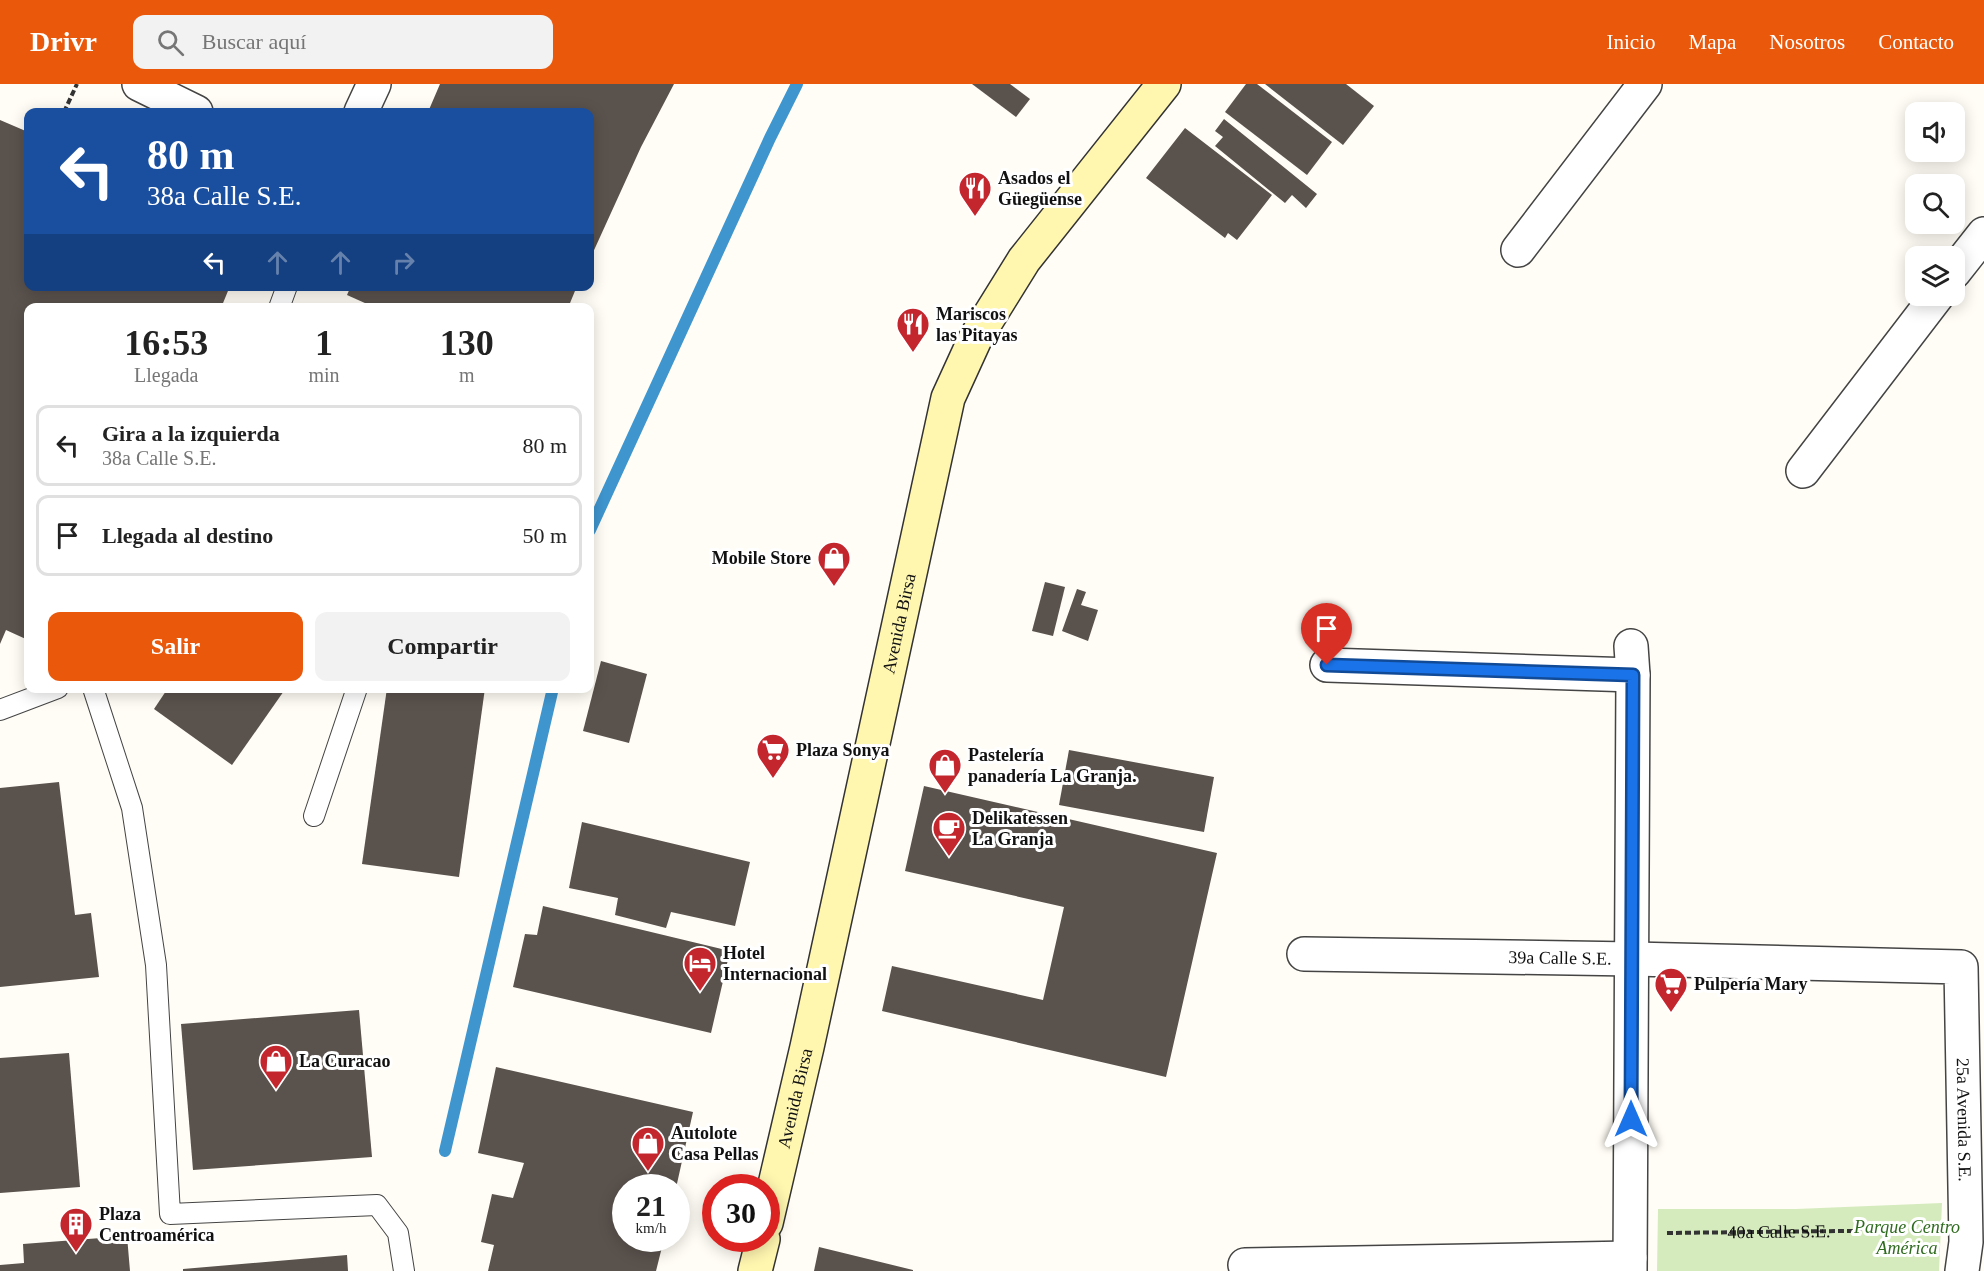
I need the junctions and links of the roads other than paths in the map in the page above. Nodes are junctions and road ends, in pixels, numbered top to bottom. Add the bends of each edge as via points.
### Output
1 (139, 84) edge
2 (374, 84) edge
3 (1164, 84) edge
4 (1645, 84) edge
5 (188, 108) edge
6 (363, 108) edge
7 (1984, 234) edge
8 (1518, 250) dead end
9 (1965, 258) edge
10 (1929, 306) edge
11 (1803, 471) dead end
12 (1327, 665) dead end
13 (45, 693) edge
14 (95, 693) edge
15 (355, 693) edge
16 (0, 710) edge
17 (314, 816) dead end
18 (1304, 954) dead end
19 (1633, 959) junction
20 (1961, 967) joint
21 (777, 1174) edge
22 (1970, 1246) edge
23 (760, 1252) edge
24 (1630, 1254) edge
25 (1245, 1265) dead end
26 (404, 1271) edge
27 (756, 1271) edge

1 - 5 street
2 - 6 street
3 - 21 street, Avenida Birsa via 1024,260 975,339 948,398
4 - 8 street
7 - 9 street
10 - 11 street
12 - 19 street via 1632,660
13 - 16 lane
14 - 26 lane via 132,808 156,965 170,1214 377,1205 398,1233
15 - 17 lane
18 - 19 street, 39a Calle S.E.
19 - 20 street, 39a Calle S.E.
19 - 24 street
20 - 22 street, 25a Avenida S.E.
23 - 27 street
24 - 25 street

